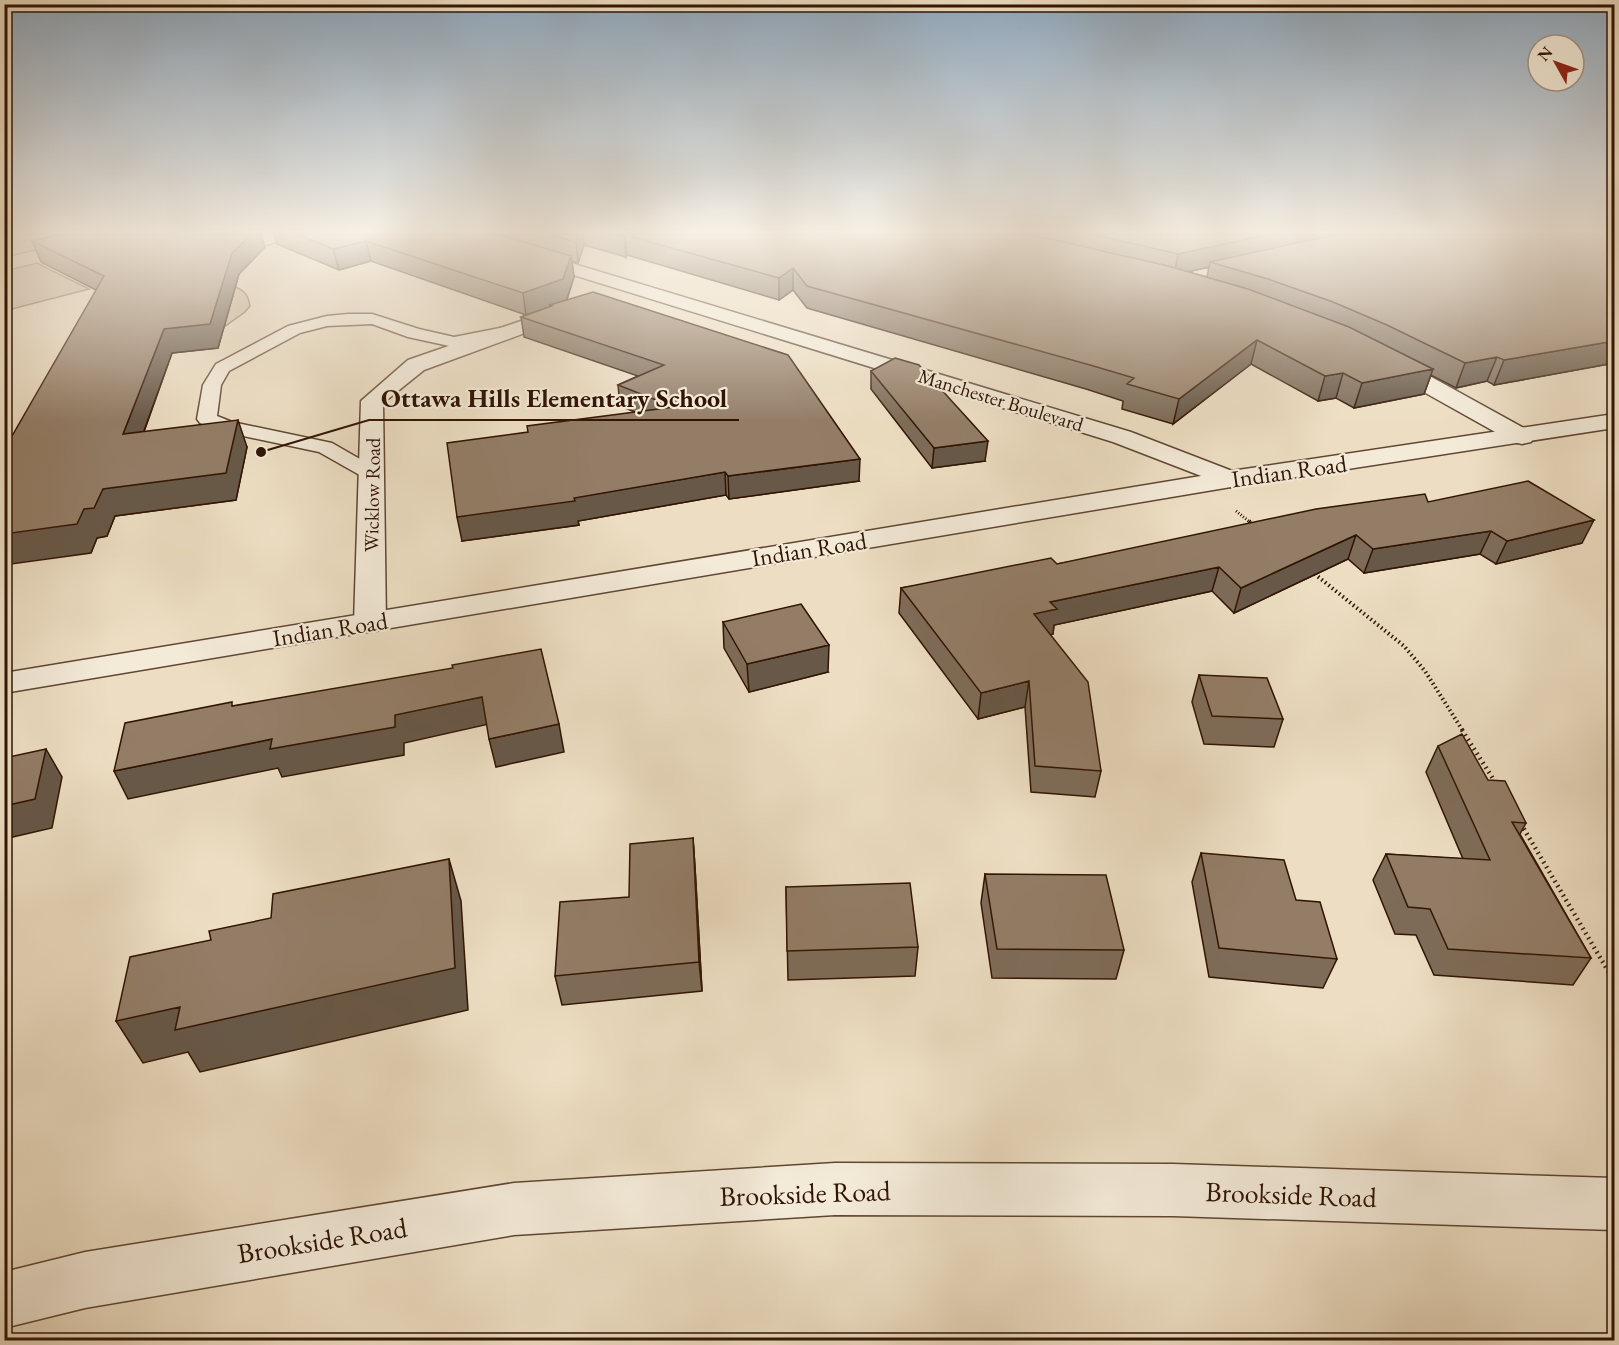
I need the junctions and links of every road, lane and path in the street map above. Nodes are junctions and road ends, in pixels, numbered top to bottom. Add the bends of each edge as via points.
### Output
1 (605, 297) edge
2 (663, 297) edge
3 (510, 331) junction
4 (1374, 355) edge
5 (1614, 422) edge
6 (1522, 437) junction
7 (372, 474) junction
8 (1231, 479) junction
9 (1235, 510) dead end
10 (1262, 531) edge
11 (1306, 567) edge
12 (369, 623) junction
13 (4, 683) edge
14 (1498, 787) edge
15 (1517, 817) edge
16 (1614, 981) edge
17 (1614, 1204) edge
18 (4, 1300) edge

1 - 3 street, Wicklow Road
2 - 8 street, Manchester Boulevard via 1122,436
3 - 7 street, Wicklow Road via 416,365 372,401
3 - 7 lane via 454,342 372,319 327,321 294,329 222,368 212,385 207,419 227,427 325,447
4 - 6 street
5 - 6 street, Indian Road
6 - 8 street, Indian Road
7 - 12 street, Wicklow Road
8 - 12 street, Indian Road
9 - 10 path
11 - 14 path via 1404,646
12 - 13 street, Indian Road
15 - 16 path
17 - 18 street, Brookside Road via 1173,1190 800,1191 514,1209 86,1280

